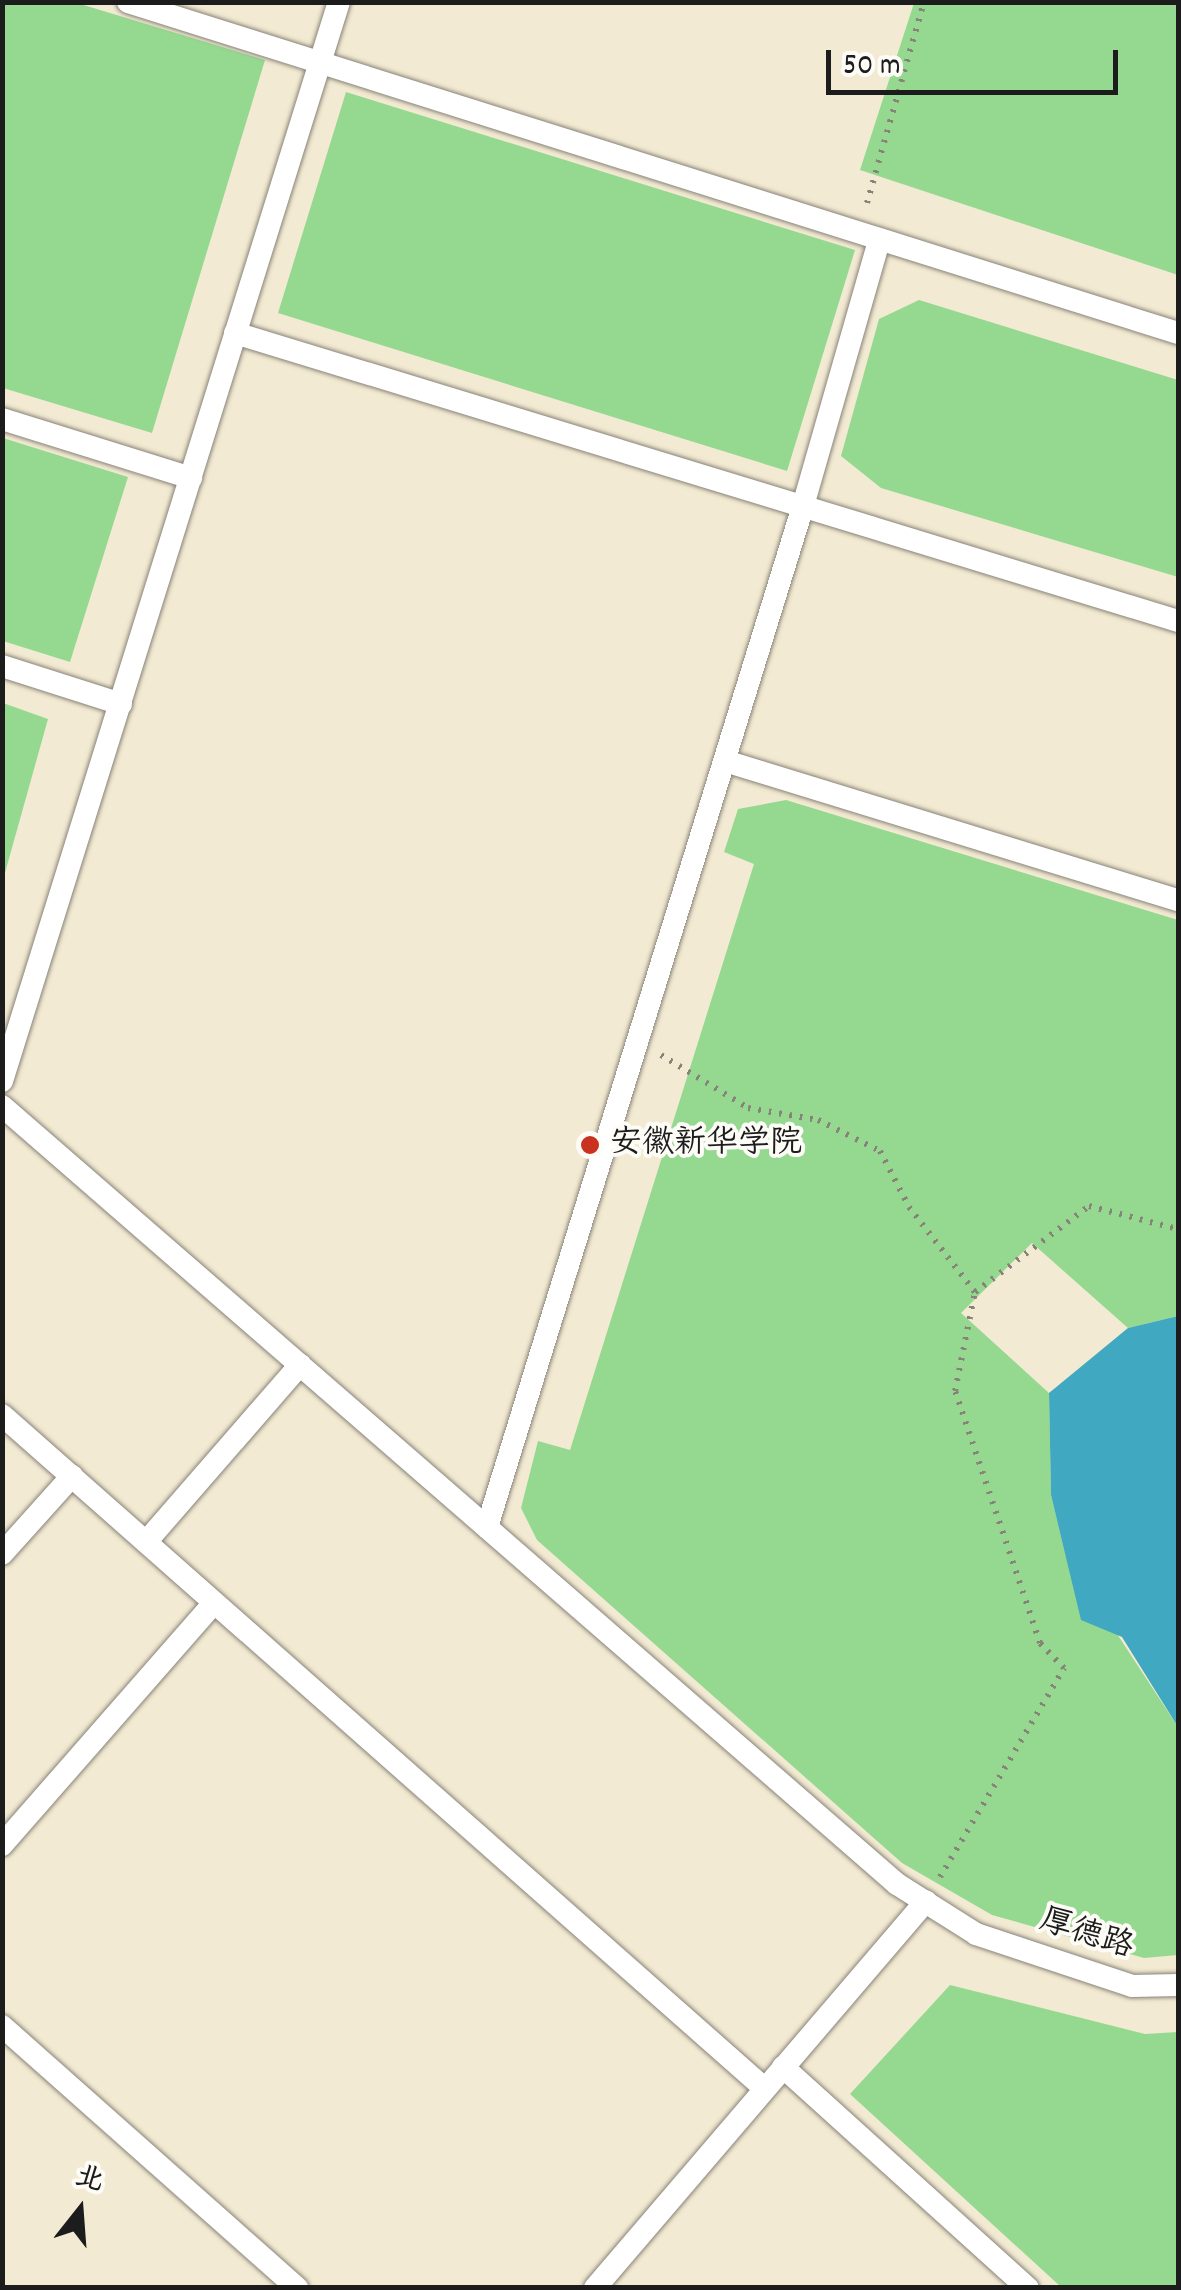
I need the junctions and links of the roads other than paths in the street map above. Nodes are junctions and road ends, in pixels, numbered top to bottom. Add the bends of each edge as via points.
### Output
1 (128, 2) edge
2 (339, 2) edge
3 (320, 62) junction
4 (869, 238) junction
5 (235, 332) junction
6 (1178, 332) edge
7 (2, 419) edge
8 (191, 478) junction
9 (803, 506) junction
10 (1178, 622) edge
11 (2, 666) edge
12 (121, 704) junction
13 (724, 762) junction
14 (1178, 900) edge
15 (2, 1081) edge
16 (2, 1106) edge
17 (300, 1365) junction
18 (2, 1415) edge
19 (72, 1476) junction
20 (487, 1527) junction
21 (146, 1542) junction
22 (2, 1554) edge
23 (214, 1602) junction
24 (2, 1845) edge
25 (926, 1902) junction
26 (1178, 1985) edge
27 (2, 2026) edge
28 (783, 2066) junction
29 (764, 2088) junction
30 (297, 2288) edge
31 (595, 2288) edge
32 (1028, 2288) edge

1 - 3 lane
2 - 3 lane
3 - 4 lane
3 - 5 lane
4 - 6 lane
4 - 9 lane
5 - 8 lane
5 - 9 lane
7 - 8 lane
8 - 12 lane
9 - 10 lane
9 - 13 lane
11 - 12 lane
12 - 15 lane
13 - 14 lane
13 - 20 lane
16 - 17 lane, 厚德路
17 - 20 lane, 厚德路
17 - 21 lane
18 - 19 lane
19 - 21 lane
19 - 22 lane
20 - 25 lane, 厚德路 via 897,1884
21 - 23 lane
23 - 24 lane
23 - 29 lane
25 - 26 lane, 厚德路 via 976,1934 1132,1986
25 - 28 lane
27 - 30 lane
28 - 29 lane
28 - 32 lane
29 - 31 lane

